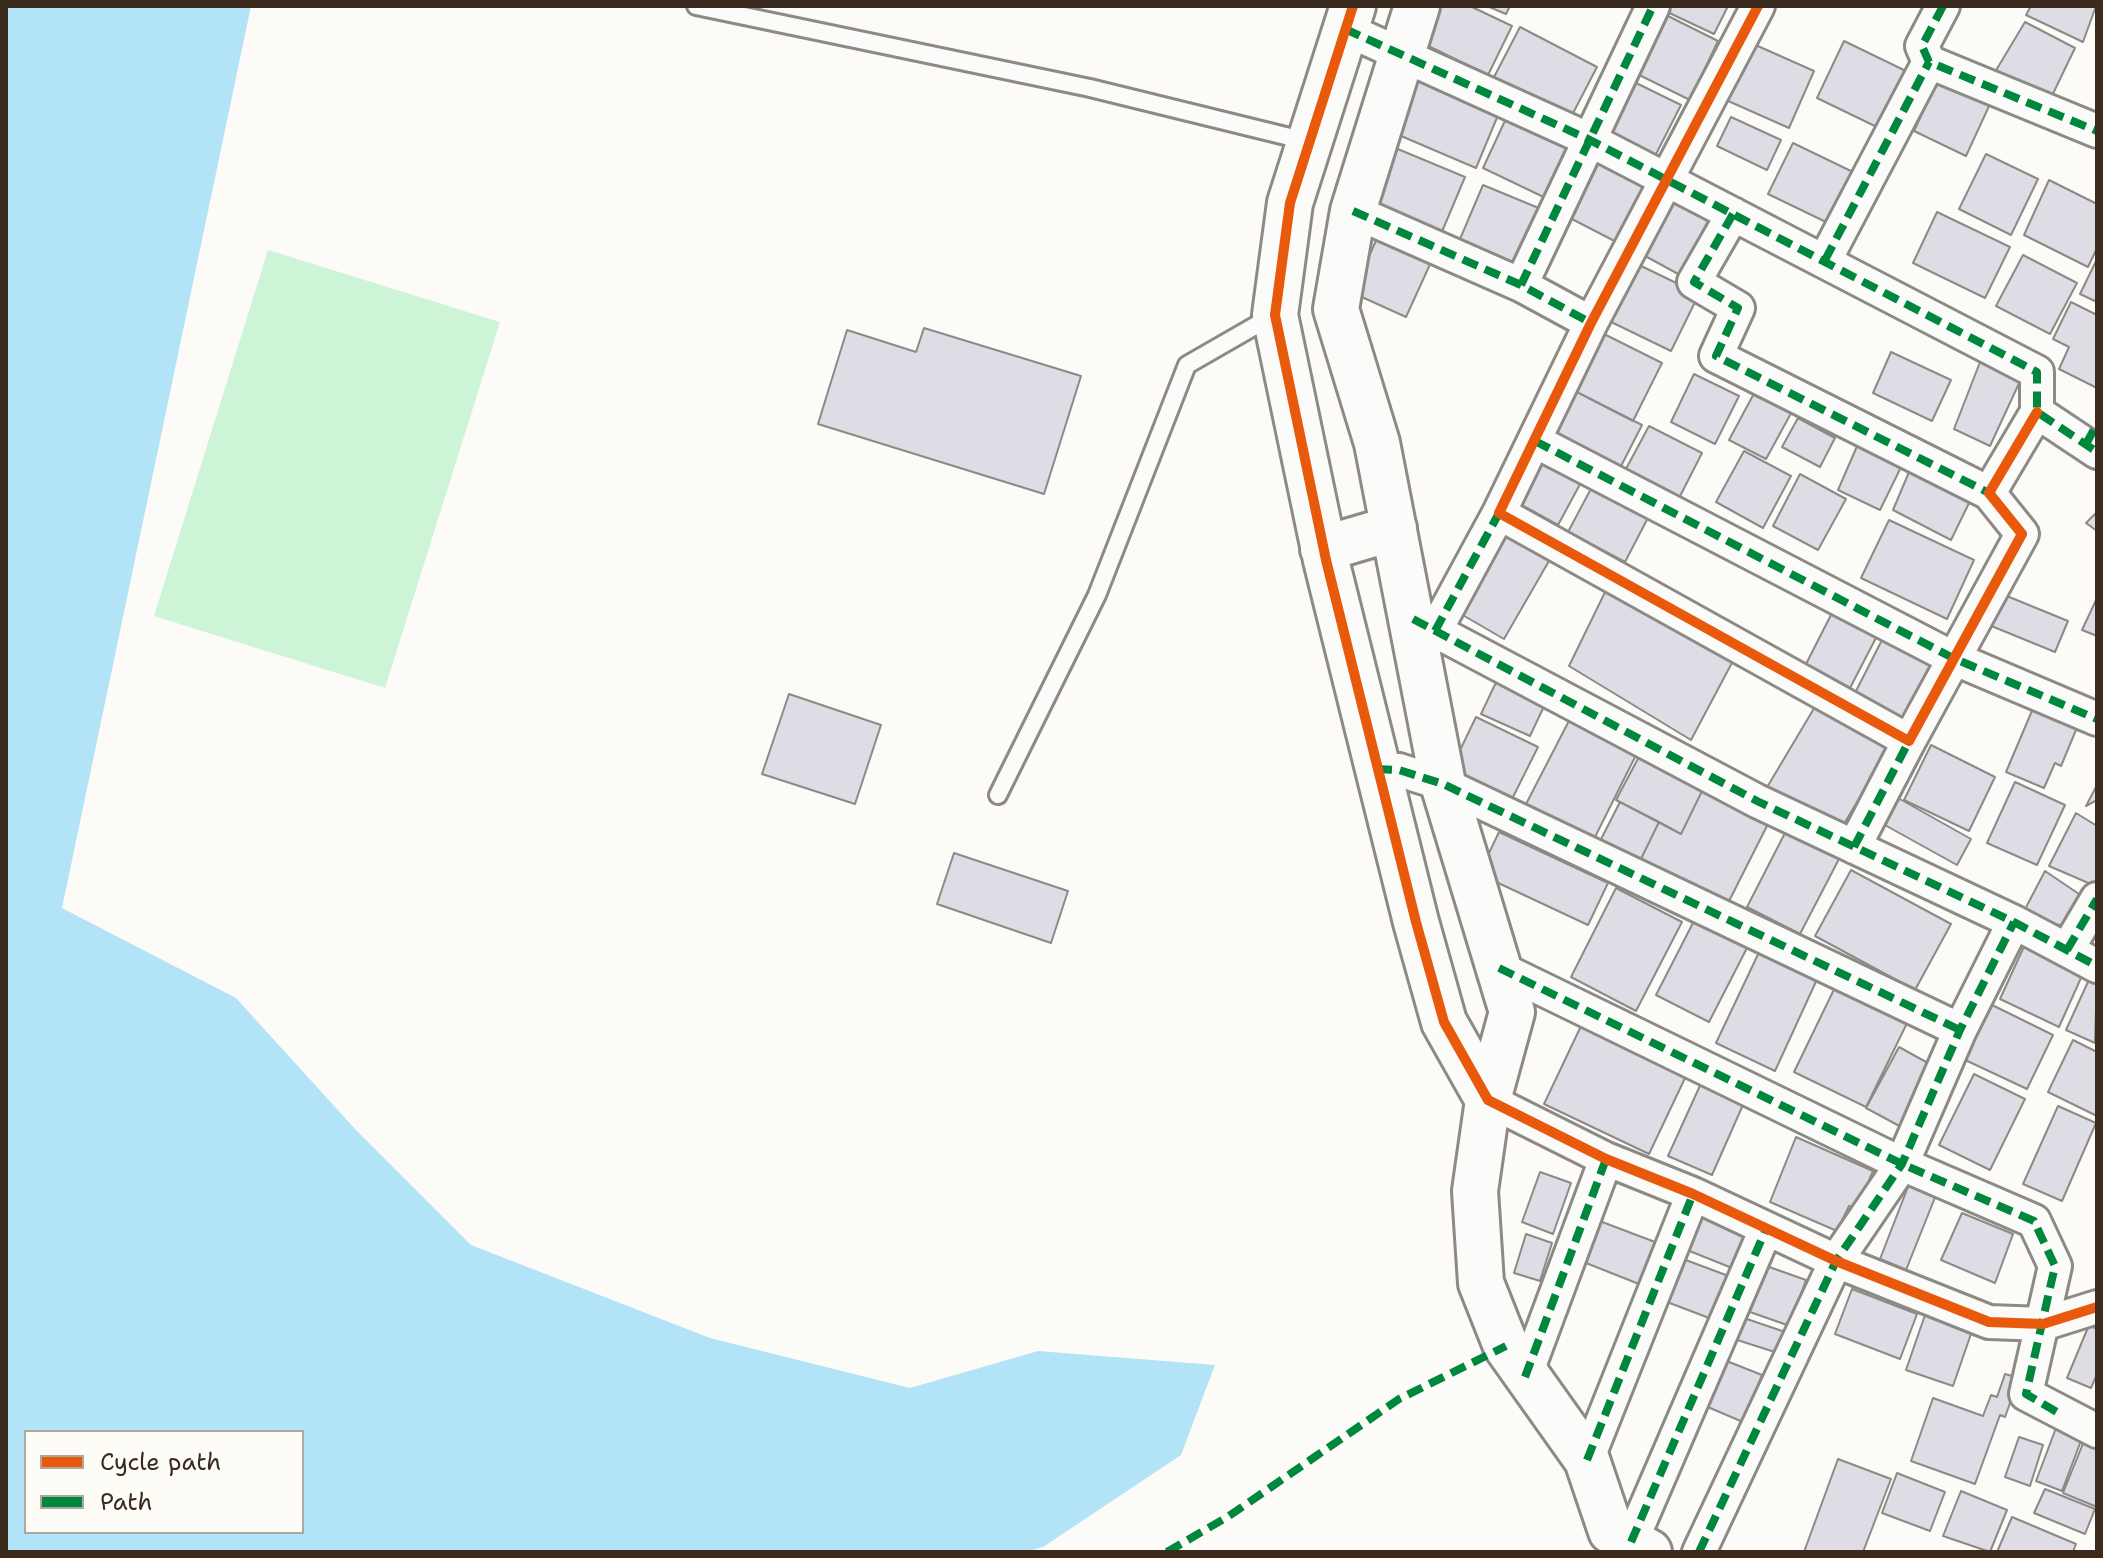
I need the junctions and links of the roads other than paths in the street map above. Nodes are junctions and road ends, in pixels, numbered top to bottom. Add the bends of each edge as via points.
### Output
1 (696, 6) edge
2 (1417, 6) edge
3 (1653, 6) edge
4 (1758, 6) edge
5 (1943, 6) edge
6 (1349, 17) edge
7 (1400, 53) junction
8 (1929, 62) junction
9 (2097, 131) edge
10 (1588, 139) junction
11 (1308, 141) junction
12 (1668, 183) junction
13 (1353, 211) junction
14 (1733, 214) junction
15 (1825, 260) junction
16 (1521, 285) junction
17 (1275, 315) junction
18 (1591, 323) junction
19 (2037, 412) junction
20 (2093, 440) edge
21 (1535, 441) junction
22 (1989, 493) junction
23 (1499, 513) junction
24 (1394, 528) junction
25 (1323, 549) junction
26 (1424, 625) junction
27 (1953, 658) junction
28 (2097, 719) edge
29 (1909, 741) junction
30 (1376, 769) junction
31 (1443, 784) junction
32 (998, 795) dead end
33 (1854, 847) junction
34 (2097, 899) edge
35 (2014, 922) junction
36 (2067, 950) junction
37 (2097, 966) edge
38 (1499, 968) junction
39 (1960, 1030) junction
40 (1488, 1100) junction
41 (1606, 1159) junction
42 (1902, 1164) junction
43 (1693, 1194) junction
44 (1766, 1229) junction
45 (1836, 1261) junction
46 (2097, 1307) edge
47 (2043, 1324) junction
48 (1525, 1377) junction
49 (2097, 1431) edge
50 (1587, 1460) junction
51 (1622, 1544) edge
52 (1699, 1552) edge

1 - 11 lane via 1090,88
2 - 7 street
3 - 10 street
4 - 12 street
5 - 8 street via 1922,46
6 - 7 street
6 - 11 street
7 - 10 street
7 - 13 street
8 - 9 street
8 - 15 street
10 - 12 street
10 - 16 street
11 - 17 street via 1290,203
12 - 14 street
12 - 18 street
13 - 16 street
13 - 24 street via 1336,309 1377,443
14 - 15 street
14 - 22 street via 1694,282 1738,308 1716,356
15 - 19 street via 2037,372
16 - 18 street
17 - 25 street
17 - 32 lane via 1187,365 1097,595
18 - 21 street
19 - 20 street
19 - 22 street
21 - 23 street
21 - 27 street
22 - 27 street via 2022,534
23 - 26 street
23 - 29 street
24 - 25 street
24 - 26 street
25 - 30 street
26 - 31 street
26 - 33 street
27 - 28 street
27 - 29 street
29 - 33 street
30 - 31 street via 1399,770
30 - 40 street via 1444,1022
31 - 38 street
31 - 39 street
33 - 35 street
34 - 36 street
35 - 36 street
35 - 39 street
36 - 37 street
38 - 40 street via 1512,1012
38 - 42 street
39 - 42 street
40 - 41 street
40 - 48 street via 1475,1191 1481,1283 1506,1346
41 - 43 street
41 - 48 street
42 - 45 street
42 - 47 street via 2034,1221 2055,1266
43 - 44 street
43 - 50 street
44 - 45 street
44 - 51 street
45 - 47 street via 1989,1322
45 - 52 street
46 - 47 street
47 - 49 street via 2026,1394
48 - 50 street
50 - 51 street

